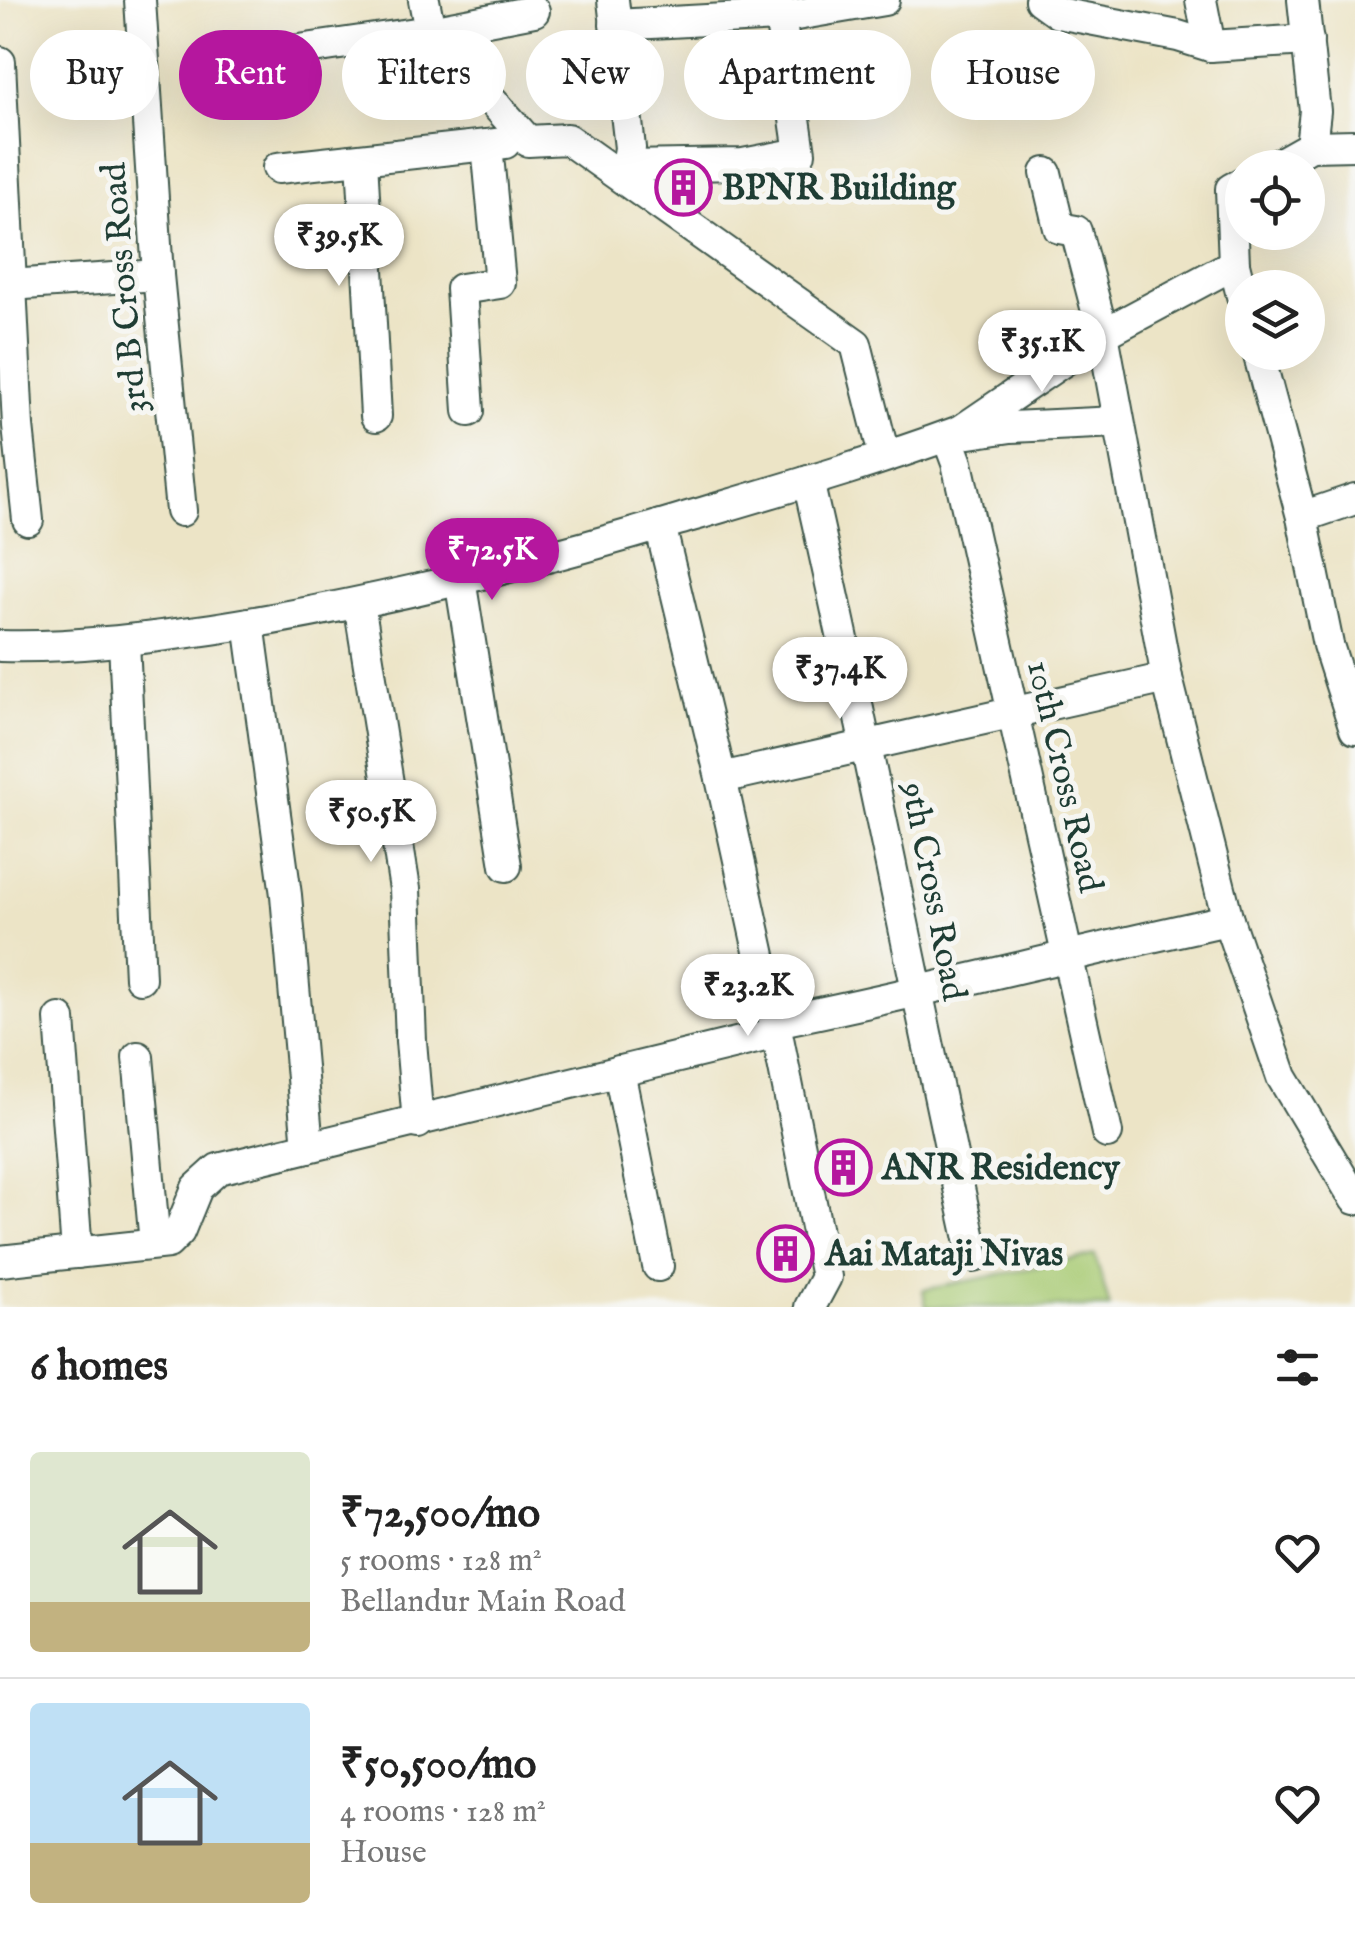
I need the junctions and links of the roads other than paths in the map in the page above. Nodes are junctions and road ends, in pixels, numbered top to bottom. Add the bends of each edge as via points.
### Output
1 (140, 0) edge
2 (424, 0) edge
3 (884, 0) edge
4 (1040, 0) edge
5 (1201, 0) edge
6 (1303, 0) edge
7 (790, 10) edge
8 (534, 12) dead end
9 (614, 12) edge
10 (430, 30) edge
11 (435, 30) edge
12 (1308, 40) junction
13 (1210, 46) junction
14 (0, 62) edge
15 (506, 116) edge
16 (528, 141) junction
17 (487, 145) junction
18 (1355, 145) edge
19 (1311, 146) junction
20 (1304, 150) edge
21 (362, 158) junction
22 (278, 168) dead end
23 (626, 172) junction
24 (1046, 172) dead end
25 (1233, 250) edge
26 (1234, 264) junction
27 (1236, 270) edge
28 (158, 275) junction
29 (10, 286) junction
30 (1103, 334) junction
31 (1263, 370) edge
32 (469, 411) dead end
33 (376, 416) dead end
34 (1118, 422) junction
35 (9, 426) edge
36 (954, 433) junction
37 (884, 456) junction
38 (808, 481) junction
39 (1355, 499) edge
40 (181, 510) dead end
41 (1302, 517) junction
42 (28, 520) dead end
43 (660, 525) junction
44 (460, 579) junction
45 (359, 603) junction
46 (249, 623) junction
47 (124, 642) junction
48 (0, 646) edge
49 (1167, 678) junction
50 (1012, 710) junction
51 (1355, 729) edge
52 (868, 747) junction
53 (722, 778) junction
54 (506, 866) dead end
55 (1228, 920) junction
56 (1068, 953) junction
57 (140, 978) dead end
58 (916, 994) junction
59 (60, 1019) dead end
60 (776, 1028) junction
61 (138, 1057) dead end
62 (619, 1071) junction
63 (418, 1123) junction
64 (1108, 1133) dead end
65 (308, 1147) junction
66 (1355, 1200) edge
67 (155, 1244) junction
68 (77, 1253) junction
69 (974, 1257) dead end
70 (0, 1261) edge
71 (658, 1266) dead end
72 (810, 1307) edge

1 - 28 street, 3rd B Cross Road
2 - 10 street
3 - 7 street
4 - 13 street via 1058,13
5 - 13 street
6 - 12 street
7 - 9 street
7 - 23 street via 800,152 742,164
8 - 11 street
9 - 23 street via 630,148
12 - 13 street
12 - 19 street
14 - 29 street
15 - 16 street
16 - 17 street
16 - 23 street via 567,139
17 - 21 street
17 - 32 street via 500,283 461,289
18 - 19 street
19 - 20 street
21 - 22 street
21 - 33 street
23 - 37 street via 856,344
24 - 30 street via 1059,228 1076,231
25 - 26 street
26 - 27 street
26 - 30 street
28 - 29 street
28 - 40 street, 3rd B Cross Road
29 - 35 street
30 - 34 street
30 - 36 street
31 - 41 street
34 - 36 street
34 - 49 street
35 - 42 street
36 - 37 street
36 - 50 street, 10th Cross Road
37 - 38 street
38 - 43 street
38 - 52 street, 9th Cross Road
39 - 41 street
41 - 51 street via 1328,645
43 - 44 street
43 - 53 street
44 - 45 street
44 - 54 street
45 - 46 street
45 - 63 street via 405,889
46 - 47 street
46 - 65 street via 286,894
47 - 48 street
47 - 57 street
49 - 50 street
49 - 55 street
50 - 52 street
50 - 56 street, 10th Cross Road
52 - 53 street
52 - 58 street, 9th Cross Road
53 - 60 street
55 - 56 street
55 - 66 street via 1282,1078
56 - 58 street
56 - 64 street, 10th Cross Road
58 - 60 street
58 - 69 street, 9th Cross Road
59 - 68 street
60 - 62 street
60 - 72 street via 826,1277
61 - 67 street
62 - 63 street
62 - 71 street
63 - 65 street
65 - 67 street via 218,1169 197,1188 180,1232
67 - 68 street
68 - 70 street

